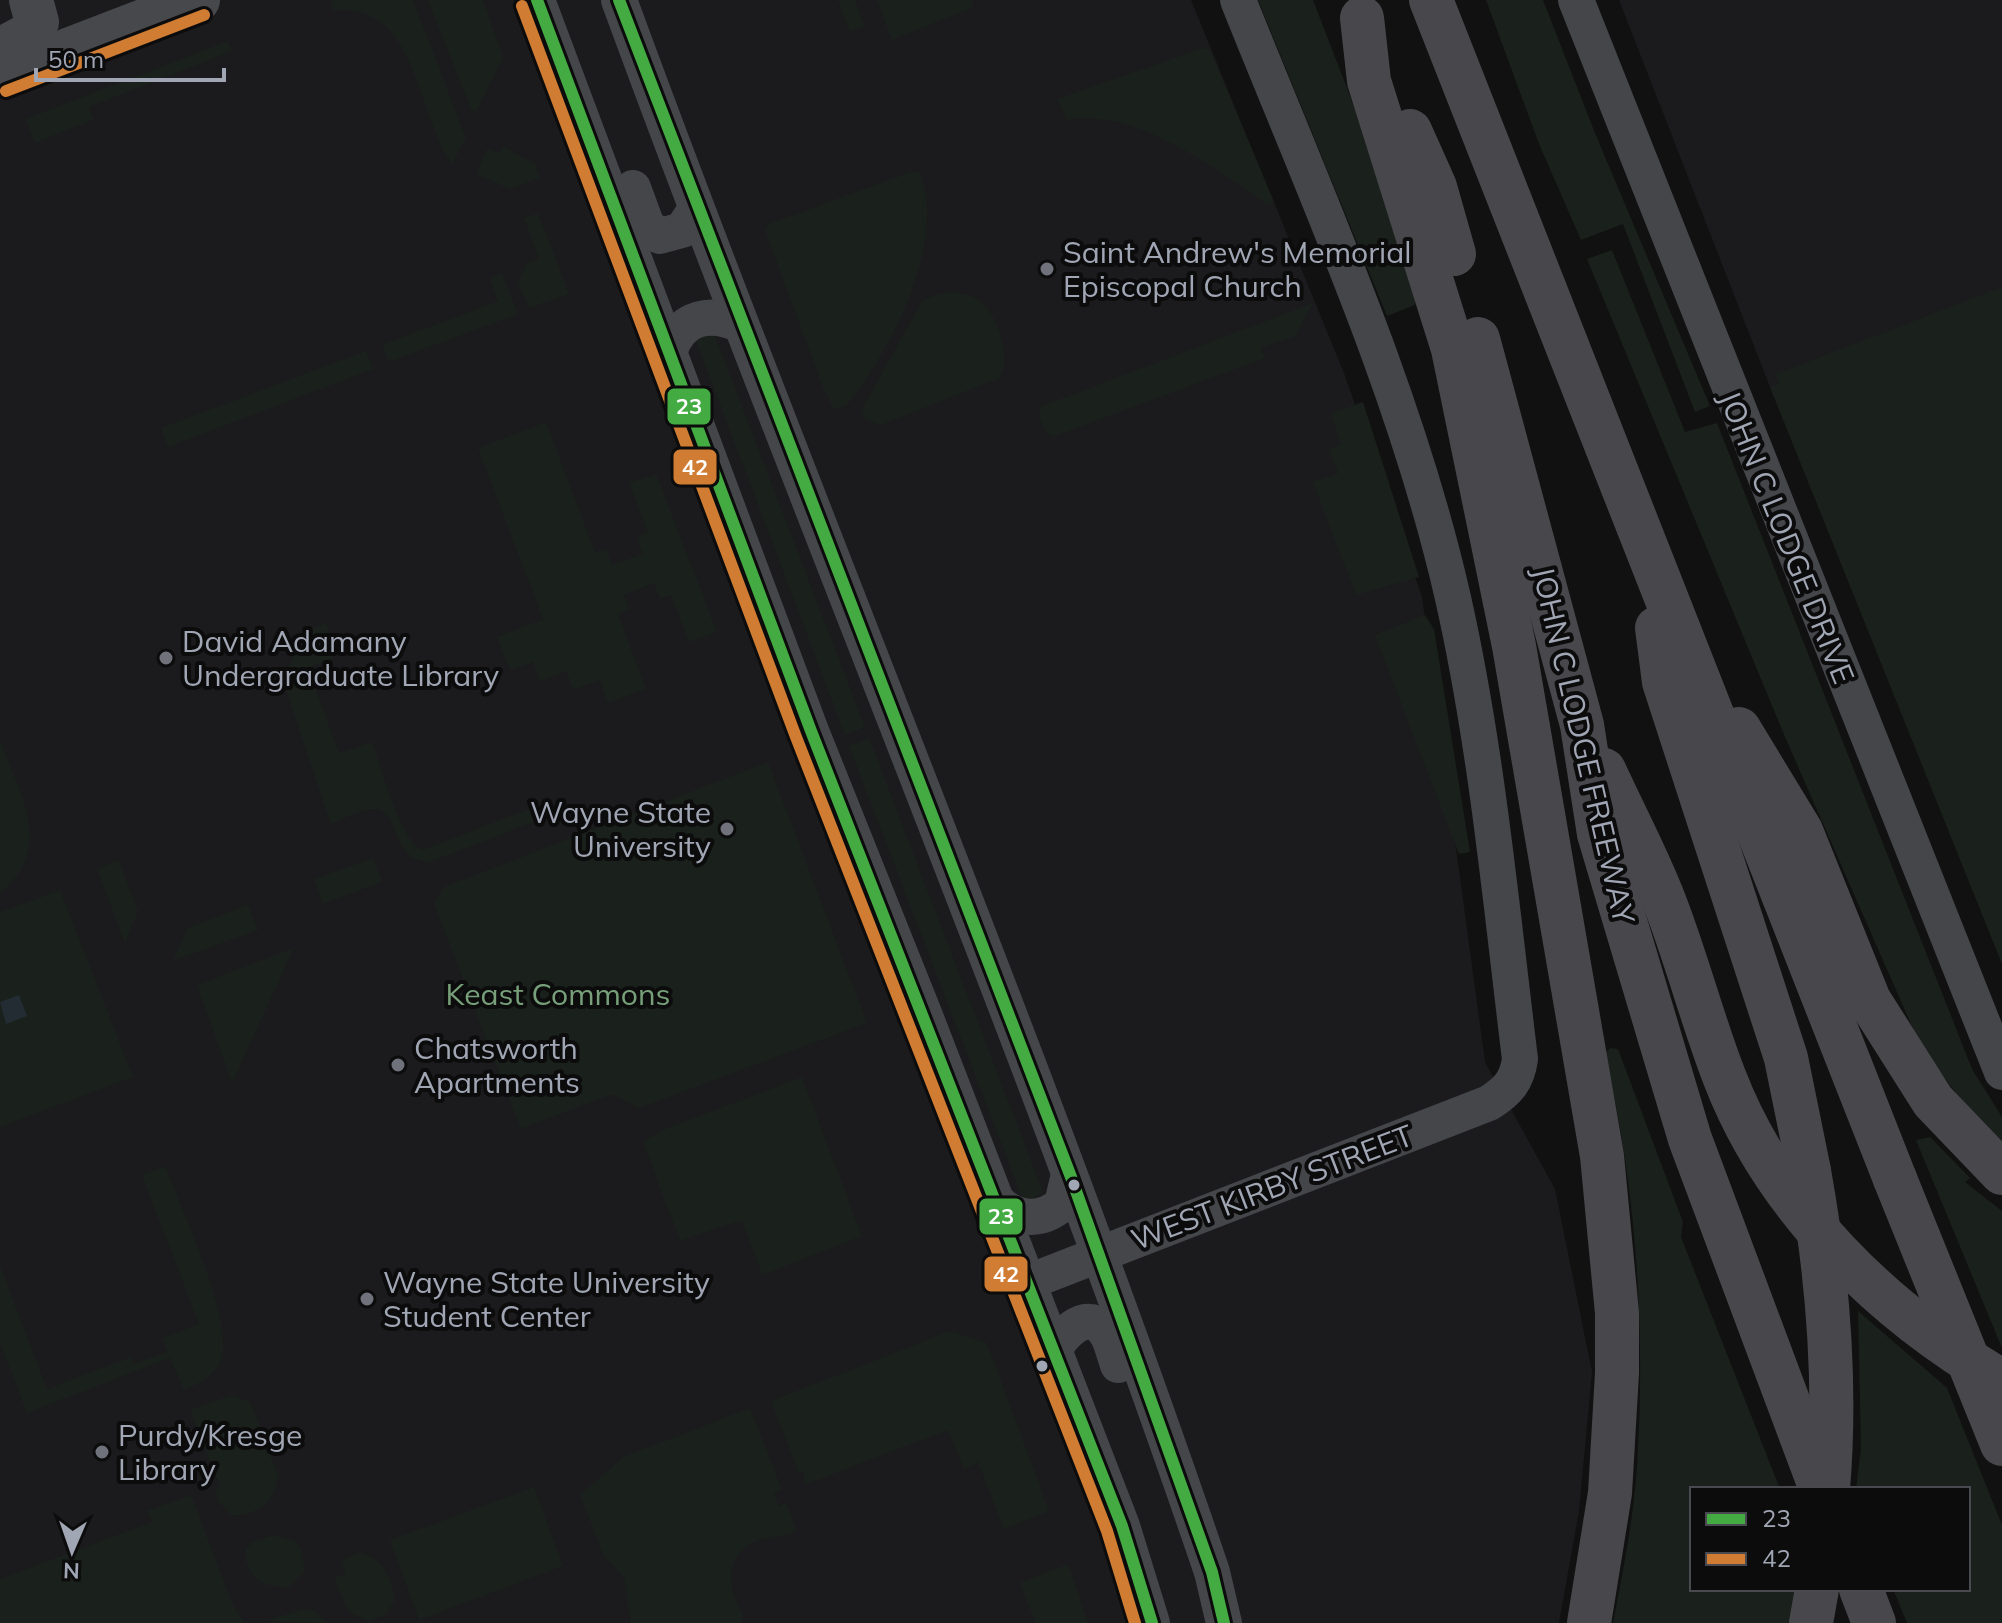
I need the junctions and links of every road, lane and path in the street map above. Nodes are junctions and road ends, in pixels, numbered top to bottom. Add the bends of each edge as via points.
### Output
1 (31, 0) edge
2 (198, 0) edge
3 (537, 0) edge
4 (619, 0) edge
5 (1238, 0) edge
6 (1431, 0) edge
7 (1457, 0) edge
8 (1576, 0) edge
9 (1358, 9) edge
10 (119, 13) edge
11 (0, 50) edge
12 (0, 76) edge
13 (573, 98) junction
14 (1487, 141) junction
15 (696, 209) junction
16 (741, 325) junction
17 (670, 350) junction
18 (1645, 545) junction
19 (1672, 621) junction
20 (1582, 725) junction
21 (2002, 1072) edge
22 (2002, 1173) edge
23 (1069, 1174) junction
24 (992, 1195) junction
25 (1099, 1254) junction
26 (1026, 1283) junction
27 (1053, 1353) junction
28 (2002, 1381) edge
29 (2002, 1444) edge
30 (1174, 1466) junction
31 (1820, 1487) edge
32 (1828, 1487) edge
33 (1817, 1591) edge
34 (1862, 1591) edge
35 (1152, 1623) edge
36 (1224, 1623) edge
37 (1589, 1623) edge
38 (1811, 1623) edge
39 (1874, 1623) edge

1 - 11 main road via 37,22 30,34
2 - 10 main road
3 - 13 street
4 - 15 street
5 - 25 street, WEST KIRBY STREET via 1423,484 1476,711 1520,1059 1513,1084 1489,1103
6 - 14 highway
7 - 14 highway via 1476,47
8 - 21 street, JOHN C LODGE DRIVE
9 - 20 highway, JOHN C LODGE FREEWAY via 1435,187
9 - 37 highway via 1369,81 1453,349 1514,646 1602,1156 1617,1313 1617,1373 1610,1493
10 - 12 main road
13 - 15 street via 613,136 652,232 668,236 682,230
13 - 17 street
14 - 18 highway
15 - 16 street
16 - 17 street via 715,316 698,318 675,333
16 - 23 street
17 - 24 street
18 - 19 highway
18 - 32 highway, bridge via 1664,682 1786,1058 1809,1171 1824,1256 1833,1379
19 - 22 highway via 1801,831 1869,1000 1933,1101
19 - 29 highway, bridge
20 - 28 highway via 1665,902 1724,1078 1772,1166 1859,1276 1934,1339
20 - 31 highway, JOHN C LODGE FREEWAY via 1599,834 1690,1139
23 - 24 street via 1062,1204 1043,1216 1012,1214
23 - 25 street
24 - 26 street
25 - 26 street, WEST KIRBY STREET
25 - 30 street
26 - 27 street
27 - 30 street via 1066,1331 1079,1323 1102,1328 1148,1442
27 - 35 street via 1122,1526
30 - 36 street via 1212,1572
33 - 38 highway
34 - 39 highway

